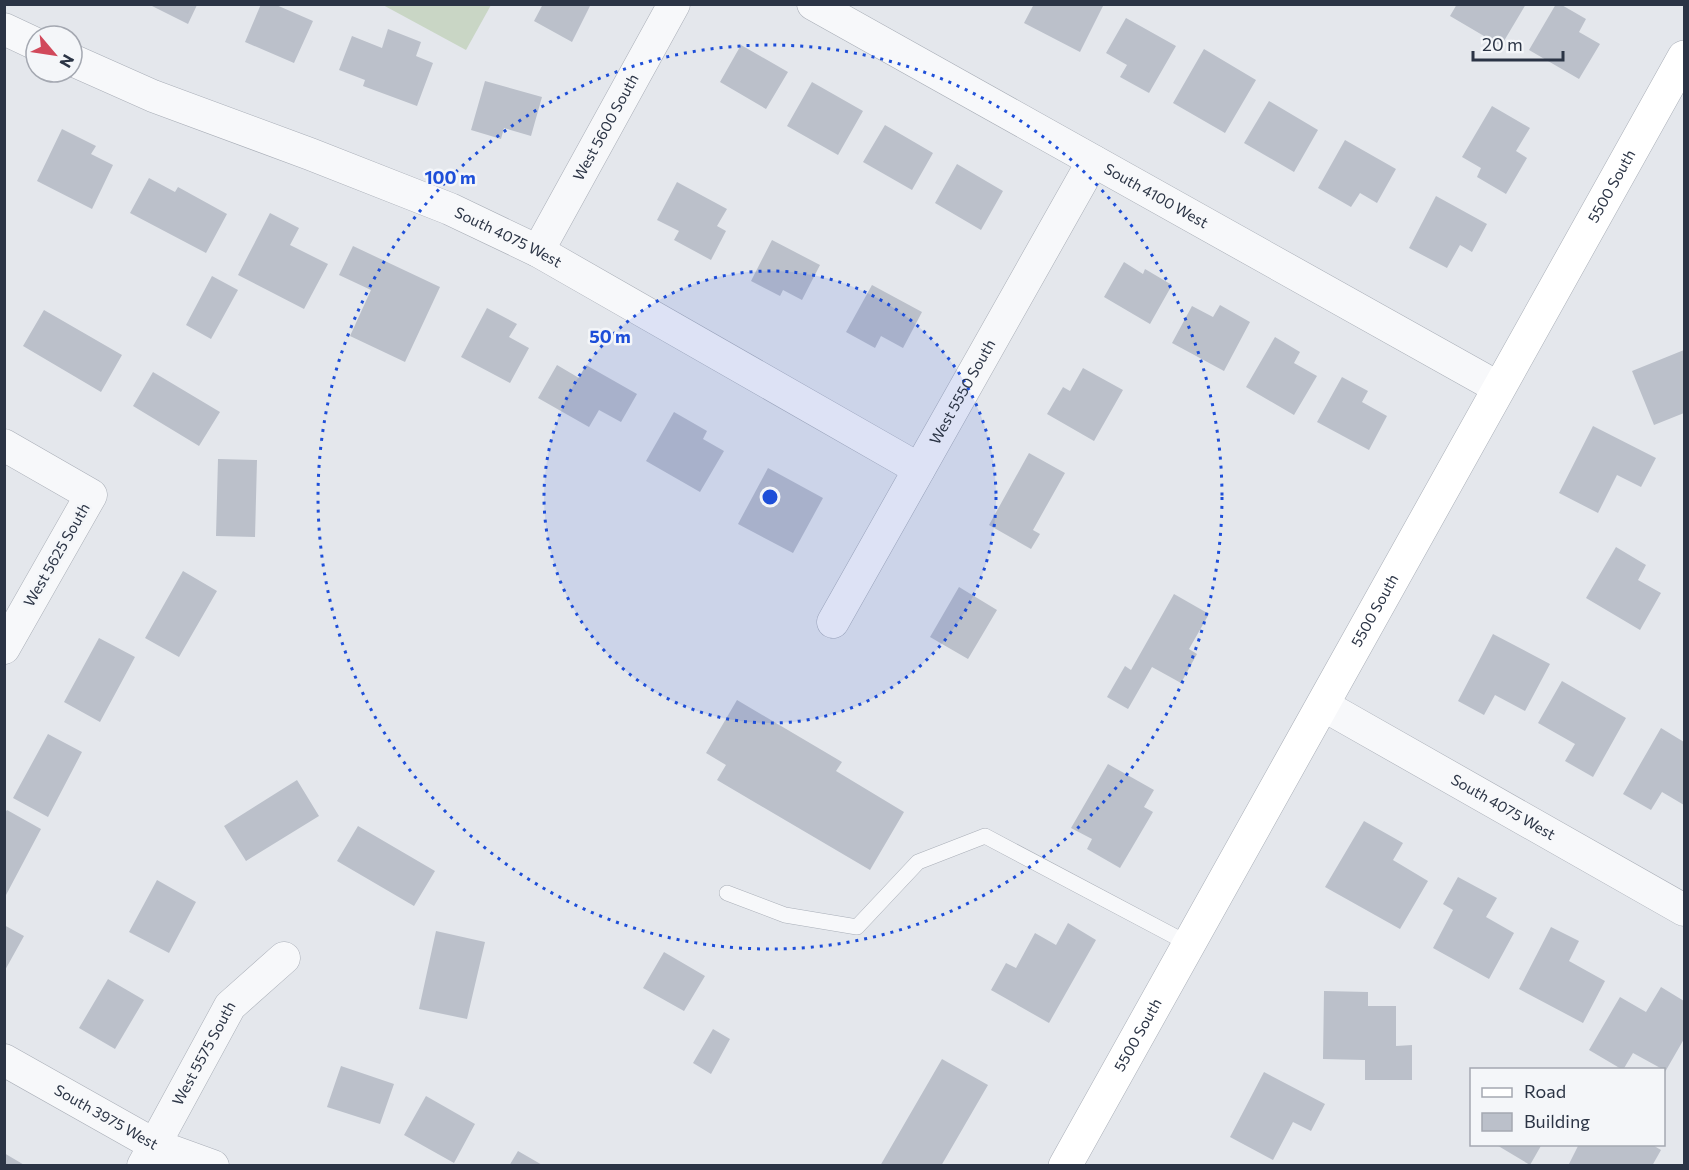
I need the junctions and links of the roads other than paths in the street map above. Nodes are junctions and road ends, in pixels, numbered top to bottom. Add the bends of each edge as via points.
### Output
1 (674, 4) edge
2 (813, 4) edge
3 (4, 29) edge
4 (24, 38) edge
5 (1684, 57) edge
6 (84, 65) edge
7 (1093, 161) junction
8 (538, 251) junction
9 (1499, 388) junction
10 (4, 445) edge
11 (919, 469) junction
12 (833, 622) dead end
13 (4, 648) edge
14 (1323, 705) junction
15 (728, 893) dead end
16 (1684, 910) edge
17 (1189, 945) junction
18 (284, 958) dead end
19 (4, 1060) edge
20 (149, 1155) edge
21 (213, 1166) edge
22 (1065, 1166) edge

1 - 8 street, West 5600 South
2 - 7 street, South 4100 West
3 - 4 street
5 - 9 main road, 5500 South
6 - 8 street, South 4075 West via 153,96 450,209
7 - 9 street, South 4100 West
7 - 11 street, West 5550 South
8 - 11 street, South 4075 West
9 - 14 main road, 5500 South
10 - 13 street, West 5625 South via 91,495
11 - 12 street, West 5550 South
14 - 16 street, South 4075 West
14 - 17 main road, 5500 South
15 - 17 lane via 785,915 857,927 918,862 985,836
17 - 22 main road, 5500 South
18 - 20 street, West 5575 South via 230,1006
19 - 20 street, South 3975 West
20 - 21 street, South 3975 West

